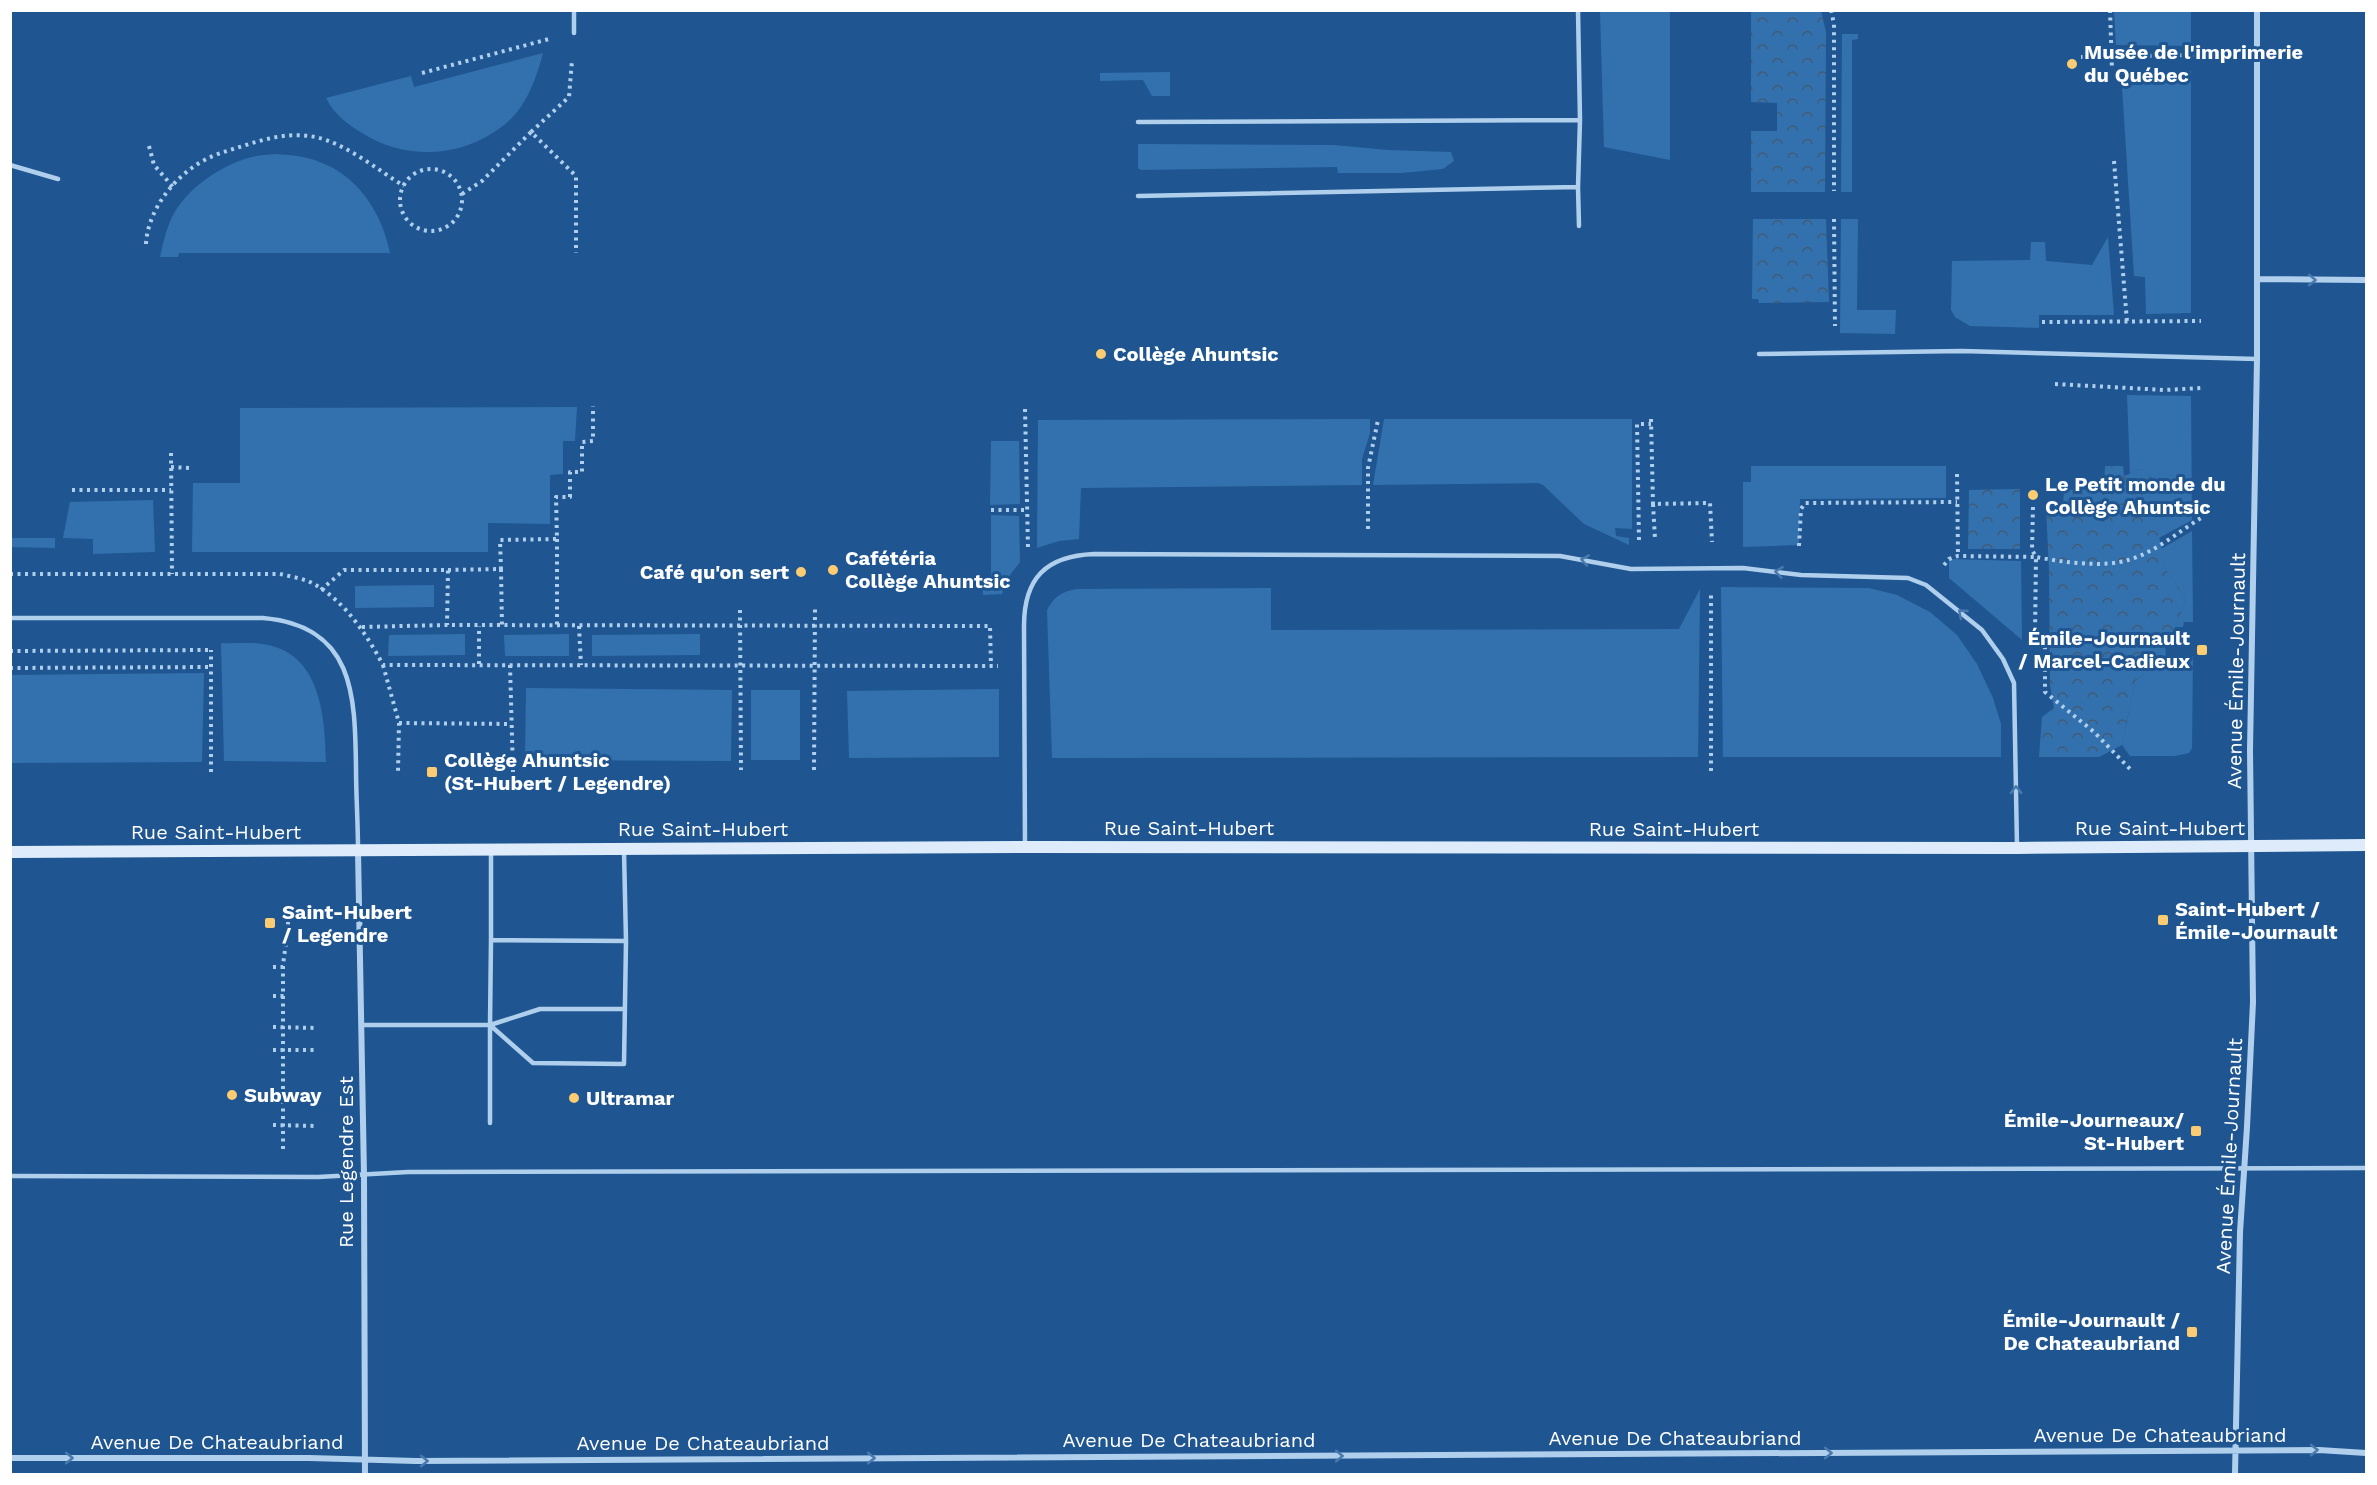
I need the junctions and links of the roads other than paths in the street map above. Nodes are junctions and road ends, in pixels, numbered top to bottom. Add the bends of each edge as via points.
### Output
1 (574, 10) edge
2 (1578, 10) edge
3 (2257, 10) edge
4 (574, 33) dead end
5 (1580, 120) junction
6 (1138, 122) dead end
7 (10, 165) edge
8 (58, 179) dead end
9 (1578, 187) junction
10 (1138, 196) dead end
11 (1579, 226) dead end
12 (2257, 279) junction
13 (2367, 280) edge
14 (1759, 354) dead end
15 (2257, 358) junction
16 (10, 618) edge
17 (2367, 845) edge
18 (2252, 846) junction
19 (1025, 847) junction
20 (624, 848) junction
21 (2017, 848) junction
22 (490, 849) junction
23 (358, 850) junction
24 (10, 852) edge
25 (491, 940) junction
26 (626, 941) junction
27 (624, 1009) junction
28 (362, 1025) junction
29 (490, 1025) junction
30 (490, 1123) dead end
31 (2244, 1167) junction
32 (2367, 1168) edge
33 (364, 1175) junction
34 (10, 1176) edge
35 (2235, 1450) junction
36 (2367, 1453) edge
37 (10, 1458) edge
38 (365, 1459) junction
39 (365, 1474) edge
40 (2235, 1474) edge

1 - 4 lane
2 - 5 lane
3 - 12 street, Avenue Émile-Journault
5 - 6 lane
5 - 9 lane
7 - 8 lane
9 - 10 lane
9 - 11 lane
12 -> 13 street
12 - 15 street, Avenue Émile-Journault
14 - 15 lane via 1962,351
15 - 18 street, Avenue Émile-Journault
16 - 23 lane via 262,618 278,619 308,630 332,650 352,691
17 - 18 main road, Rue Saint-Hubert
18 - 21 main road, Rue Saint-Hubert
18 - 31 street, Avenue Émile-Journault via 2253,1002
19 - 20 main road, Rue Saint-Hubert
19 - 21 main road, Rue Saint-Hubert
21 -> 19 lane via 2015,694 2008,669 1982,630 1946,599 1908,578 1801,575 1743,568 1631,569 1560,556 1094,554 1072,556 1050,566 1030,585 1024,607
20 - 22 main road, Rue Saint-Hubert
20 - 26 lane
22 - 23 main road, Rue Saint-Hubert
22 - 25 lane
23 - 24 main road, Rue Saint-Hubert
23 - 28 street, Rue Legendre Est
25 - 26 lane
25 - 29 lane
26 - 27 lane
27 - 29 lane via 540,1009
27 - 29 lane via 624,1064 532,1063
28 - 29 lane
28 - 33 street, Rue Legendre Est
29 - 30 lane
31 - 32 lane
31 - 33 lane
31 - 35 street, Avenue Émile-Journault
33 - 34 lane
33 - 38 street, Rue Legendre Est
35 -> 36 street, Avenue De Chateaubriand
38 -> 35 street, Avenue De Chateaubriand
35 - 40 street, Avenue Émile-Journault
37 -> 38 street, Avenue De Chateaubriand
38 - 39 street, Rue Legendre Est

